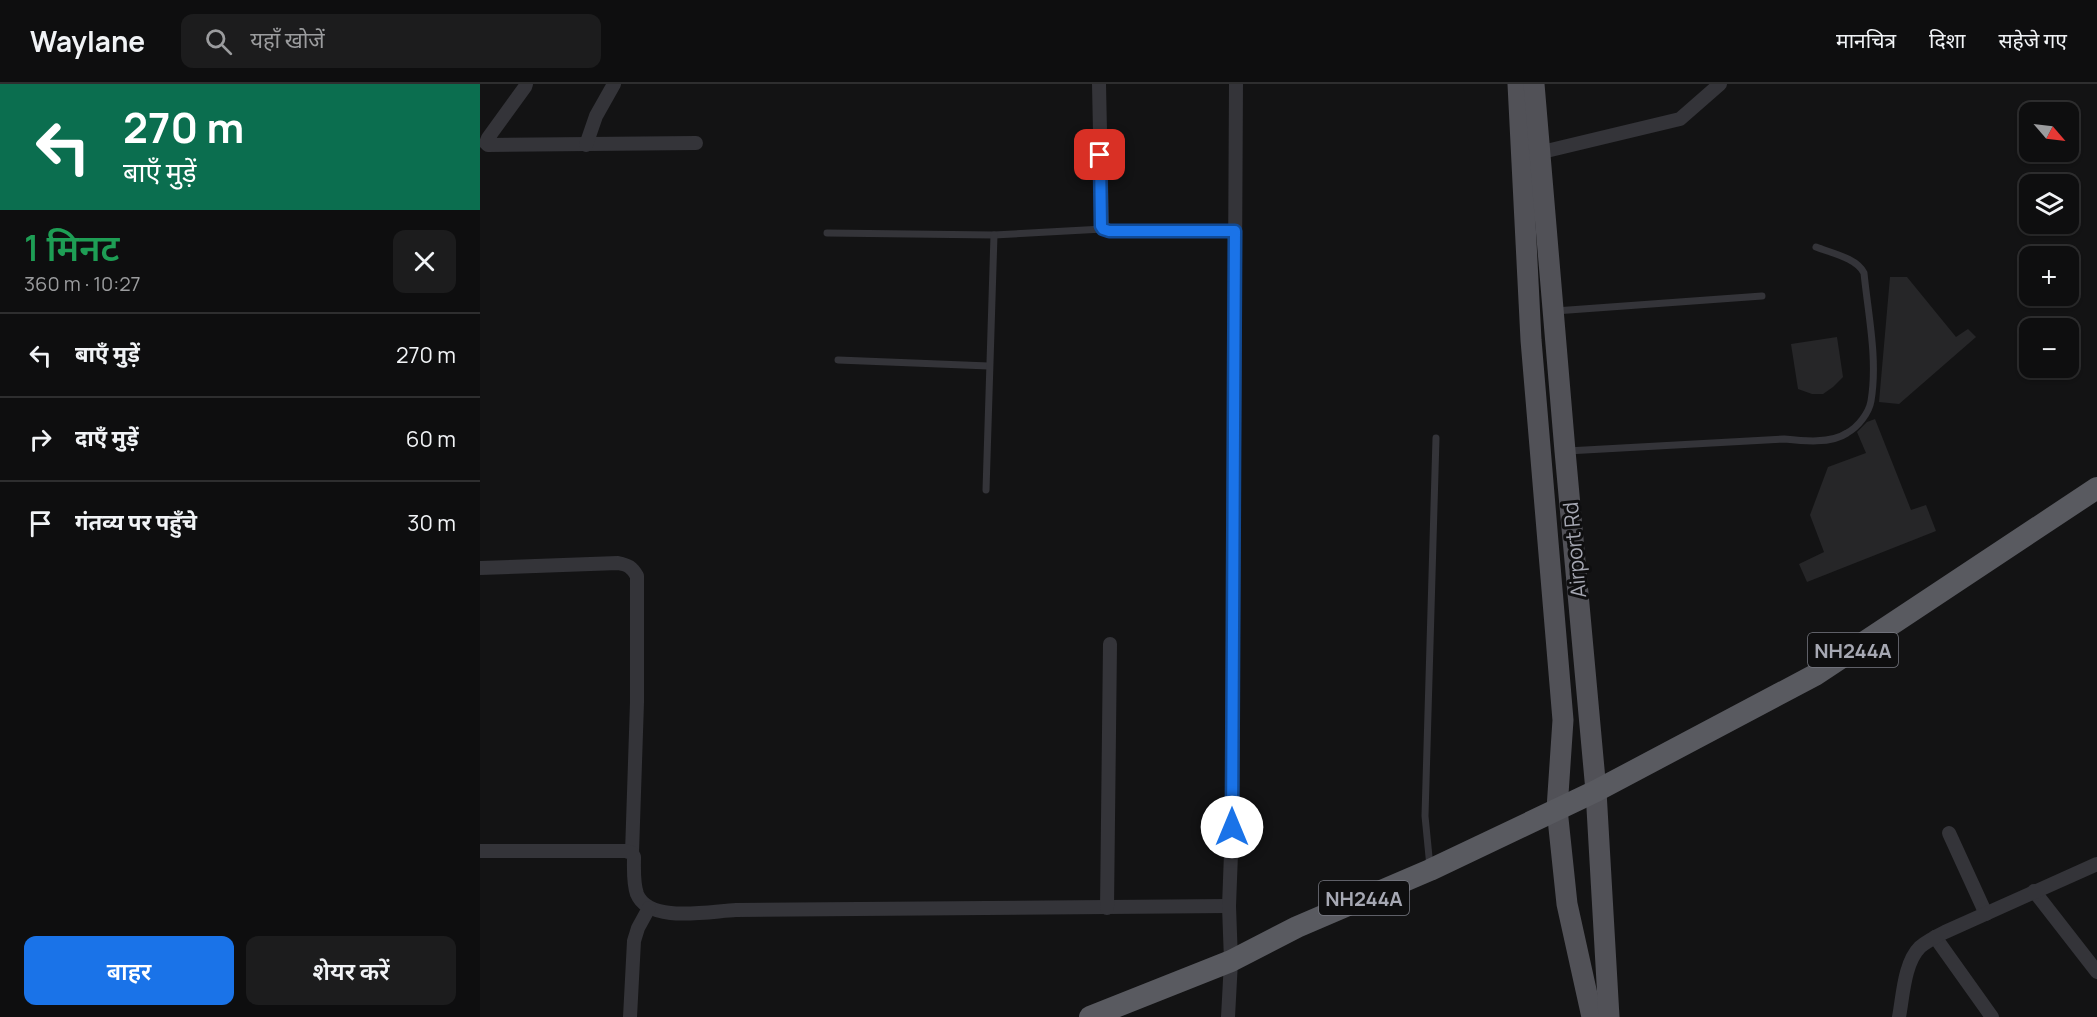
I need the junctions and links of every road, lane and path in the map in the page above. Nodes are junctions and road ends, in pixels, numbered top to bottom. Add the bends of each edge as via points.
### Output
1 (526, 84) edge
2 (614, 84) edge
3 (1099, 84) edge
4 (1236, 84) edge
5 (1518, 84) edge
6 (1534, 84) edge
7 (1720, 84) edge
8 (696, 143) dead end
9 (586, 144) junction
10 (1538, 153) junction
11 (1103, 229) junction
12 (1235, 231) junction
13 (827, 233) dead end
14 (994, 235) junction
15 (1816, 247) dead end
16 (1762, 296) dead end
17 (1552, 311) junction
18 (838, 360) dead end
19 (989, 366) junction
20 (1436, 438) dead end
21 (1564, 452) junction
22 (2097, 488) edge
23 (986, 490) dead end
24 (480, 568) edge
25 (1110, 644) dead end
26 (1596, 791) junction
27 (1557, 809) junction
28 (1949, 833) dead end
29 (480, 851) edge
30 (632, 853) junction
31 (2097, 864) edge
32 (1430, 870) junction
33 (2034, 891) junction
34 (1229, 906) junction
35 (650, 908) junction
36 (1107, 908) junction
37 (1986, 914) junction
38 (1935, 937) junction
39 (1231, 961) junction
40 (2097, 972) edge
41 (630, 1017) edge
42 (1090, 1017) edge
43 (1228, 1017) edge
44 (1592, 1017) edge
45 (1609, 1017) edge
46 (1899, 1017) edge
47 (1992, 1017) edge

1 - 9 street via 487,144
2 - 9 street
3 - 11 street
4 - 12 street
5 - 27 main road via 1532,340 1563,720
6 - 10 main road, Airport Rd
7 - 10 street via 1680,119
8 - 9 street
10 - 17 main road, Airport Rd
11 - 12 street
11 - 14 lane
12 - 34 street
13 - 14 lane
14 - 19 lane
15 - 21 lane via 1854,262 1864,273 1873,360 1871,402 1862,420 1848,433 1832,439
16 - 17 lane
17 - 21 main road, Airport Rd
18 - 19 lane
19 - 23 lane
20 - 32 lane via 1425,816
21 - 26 main road, Airport Rd
22 - 26 highway, NH244A via 1815,675
24 - 30 street via 618,563 629,566 637,576
25 - 36 street
26 - 27 highway, NH244A
26 - 45 main road, Airport Rd
27 - 32 highway, NH244A
27 - 44 main road via 1567,904
28 - 37 street
29 - 30 street
30 - 35 street via 637,893
31 - 33 street
32 - 39 highway, NH244A via 1297,927
33 - 37 street
33 - 40 street
34 - 36 street
34 - 39 street
35 - 36 street via 669,914
35 - 41 street via 634,941
37 - 38 street
38 - 46 street via 1911,961
38 - 47 street
39 - 42 highway, NH244A
39 - 43 street

